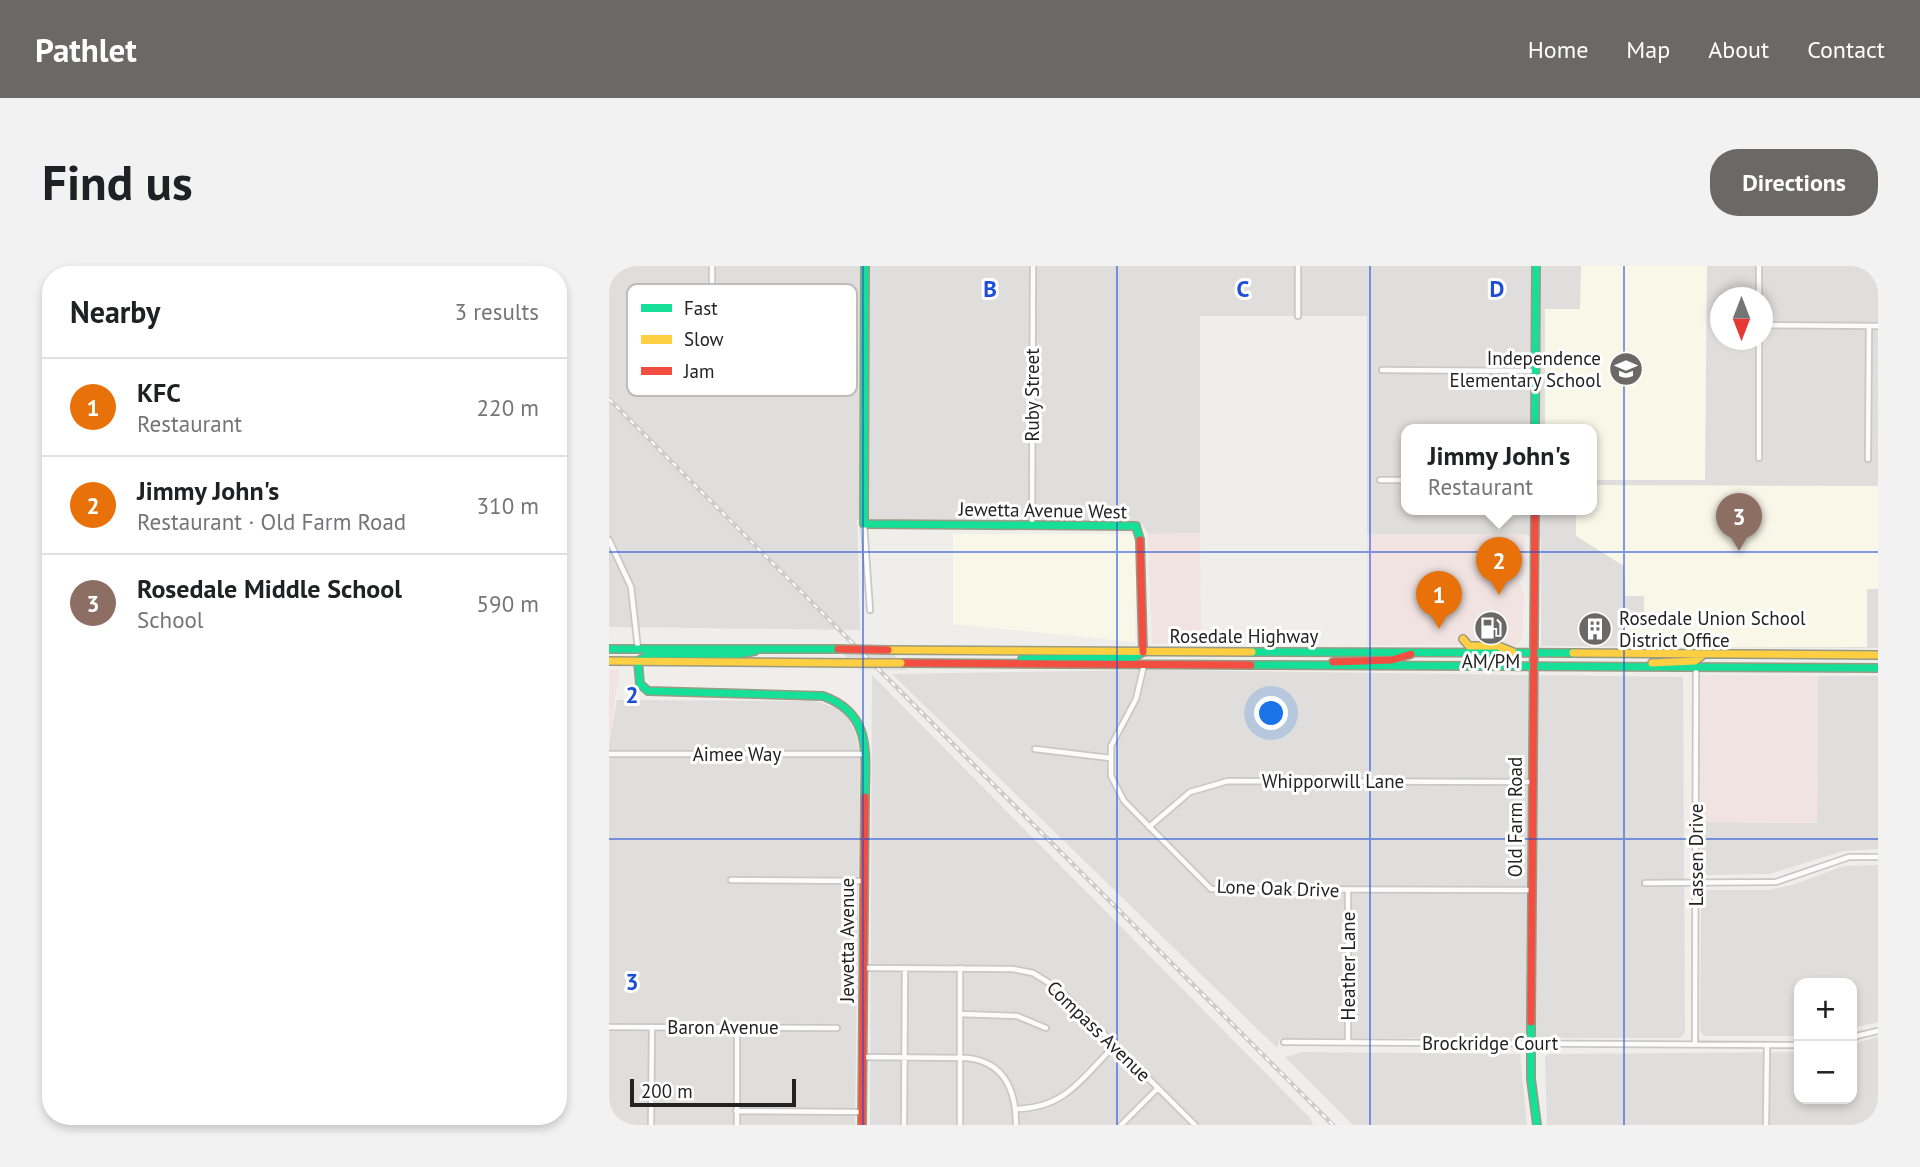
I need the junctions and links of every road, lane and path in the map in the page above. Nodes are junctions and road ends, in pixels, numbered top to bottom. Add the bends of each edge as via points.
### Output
1 (712, 266) edge
2 (865, 266) edge
3 (1033, 266) edge
4 (1298, 266) edge
5 (1536, 266) edge
6 (1759, 266) edge
7 (712, 284) edge
8 (1759, 287) edge
9 (1298, 316) dead end
10 (1773, 325) edge
11 (1868, 326) junction
12 (1878, 326) edge
13 (1759, 350) edge
14 (1381, 370) dead end
15 (1535, 371) junction
16 (1535, 424) edge
17 (1759, 458) dead end
18 (1868, 459) dead end
19 (1380, 480) dead end
20 (1401, 480) edge
21 (1535, 515) edge
22 (864, 524) junction
23 (1032, 525) junction
24 (609, 540) edge
25 (870, 610) dead end
26 (1463, 639) dead end
27 (609, 649) edge
28 (638, 649) junction
29 (763, 649) junction
30 (1143, 652) junction
31 (1228, 652) junction
32 (1413, 653) junction
33 (1517, 653) junction
34 (1532, 653) junction
35 (1704, 654) junction
36 (1878, 655) edge
37 (609, 659) edge
38 (638, 661) junction
39 (1005, 663) junction
40 (1144, 664) junction
41 (1323, 665) junction
42 (1532, 666) junction
43 (1638, 666) junction
44 (1696, 667) junction
45 (1878, 668) edge
46 (1035, 749) dead end
47 (609, 754) edge
48 (865, 754) junction
49 (1110, 758) junction
50 (1531, 782) junction
51 (1149, 827) junction
52 (1878, 857) edge
53 (731, 880) dead end
54 (863, 881) junction
55 (1645, 883) dead end
56 (1696, 883) junction
57 (1348, 890) junction
58 (1531, 890) junction
59 (863, 968) junction
60 (905, 968) junction
61 (960, 968) junction
62 (960, 1014) junction
63 (609, 1027) edge
64 (652, 1027) junction
65 (737, 1027) junction
66 (837, 1028) dead end
67 (1046, 1028) dead end
68 (1878, 1031) edge
69 (1857, 1036) edge
70 (1284, 1042) dead end
71 (1348, 1042) junction
72 (1531, 1043) junction
73 (1695, 1044) junction
74 (1115, 1045) junction
75 (1767, 1045) junction
76 (1794, 1045) edge
77 (862, 1057) junction
78 (904, 1057) junction
79 (960, 1058) junction
80 (1158, 1088) junction
81 (1016, 1109) junction
82 (736, 1111) junction
83 (862, 1112) junction
84 (651, 1125) edge
85 (737, 1125) edge
86 (862, 1125) edge
87 (904, 1125) edge
88 (960, 1125) edge
89 (1016, 1125) edge
90 (1121, 1125) edge
91 (1195, 1125) edge
92 (1537, 1125) edge
93 (1766, 1125) edge

1 - 7 street
2 - 22 main road
3 - 23 street, Ruby Street
4 - 9 street
5 - 15 main road
6 - 8 street
10 - 11 street
11 - 12 street
11 - 18 street
13 - 17 street
14 - 15 street
15 - 16 main road
19 - 20 street
21 - 34 main road, Old Farm Road
22 - 23 main road, Jewetta Avenue West
22 - 25 street
23 - 30 main road, Jewetta Avenue West via 1136,526 1140,532
24 - 28 street via 631,587
26 - 33 main road via 1469,646 1498,646
27 - 28 main road, Rosedale Highway
28 - 29 main road, Rosedale Highway
28 - 37 main road via 632,656
29 - 30 main road, Rosedale Highway, bridge
29 - 38 main road via 739,654 650,654
30 - 31 main road, Rosedale Highway
30 - 39 main road via 1133,658 1033,658
31 - 32 main road, Rosedale Highway
31 - 40 main road via 1153,656
32 - 33 main road, Rosedale Highway
32 - 41 main road via 1404,658 1340,660
33 - 34 main road, Rosedale Highway
34 - 35 main road, Rosedale Highway
34 - 42 main road, Old Farm Road
35 - 36 main road, Rosedale Highway
35 - 43 main road via 1695,661
37 - 38 main road, Rosedale Highway
38 - 39 main road, Rosedale Highway, bridge
38 - 48 main road, Jewetta Avenue via 640,684 651,692 831,698 857,719
39 - 40 main road, Rosedale Highway
40 - 41 main road, Rosedale Highway
40 - 49 street via 1136,699 1114,738
41 - 42 main road, Rosedale Highway
42 - 43 main road, Rosedale Highway
42 - 50 main road, Old Farm Road
43 - 44 main road, Rosedale Highway
44 - 45 main road, Rosedale Highway
44 - 56 street, Lassen Drive
46 - 49 street
47 - 48 street, Aimee Way
48 - 54 main road, Jewetta Avenue
49 - 51 street, Lone Oak Drive via 1119,794
50 - 51 street, Whipporwill Lane via 1228,781 1190,792
50 - 58 main road, Old Farm Road
51 - 57 street, Lone Oak Drive via 1211,889
52 - 56 street via 1849,857 1776,882
53 - 54 street
54 - 59 main road, Jewetta Avenue
55 - 56 street
56 - 73 street, Lassen Drive
57 - 58 street, Lone Oak Drive
57 - 71 street, Heather Lane
58 - 72 main road, Old Farm Road
59 - 60 street, Compass Avenue
59 - 77 main road, Jewetta Avenue
60 - 61 street, Compass Avenue
60 - 78 street
61 - 62 street
61 - 74 street, Compass Avenue via 1013,969 1043,977
62 - 67 street via 1017,1016
62 - 79 street
63 - 64 street, Baron Avenue
64 - 65 street, Baron Avenue
64 - 84 street
65 - 66 street, Baron Avenue
65 - 82 street
68 - 69 street
70 - 71 street, Brockridge Court
71 - 72 street, Brockridge Court
72 - 73 street, Brockridge Court
72 - 92 main road, Old Farm Road
73 - 75 street, Brockridge Court
74 - 80 street, Compass Avenue
74 - 81 street via 1057,1101
75 - 76 street, Brockridge Court
75 - 93 street
77 - 78 street
77 - 83 main road, Jewetta Avenue
78 - 79 street
78 - 87 street
79 - 81 street via 983,1061 998,1070 1009,1083
79 - 88 street
80 - 90 street
80 - 91 street, Compass Avenue
81 - 89 street
82 - 83 street
82 - 85 street
83 - 86 main road, Jewetta Avenue

